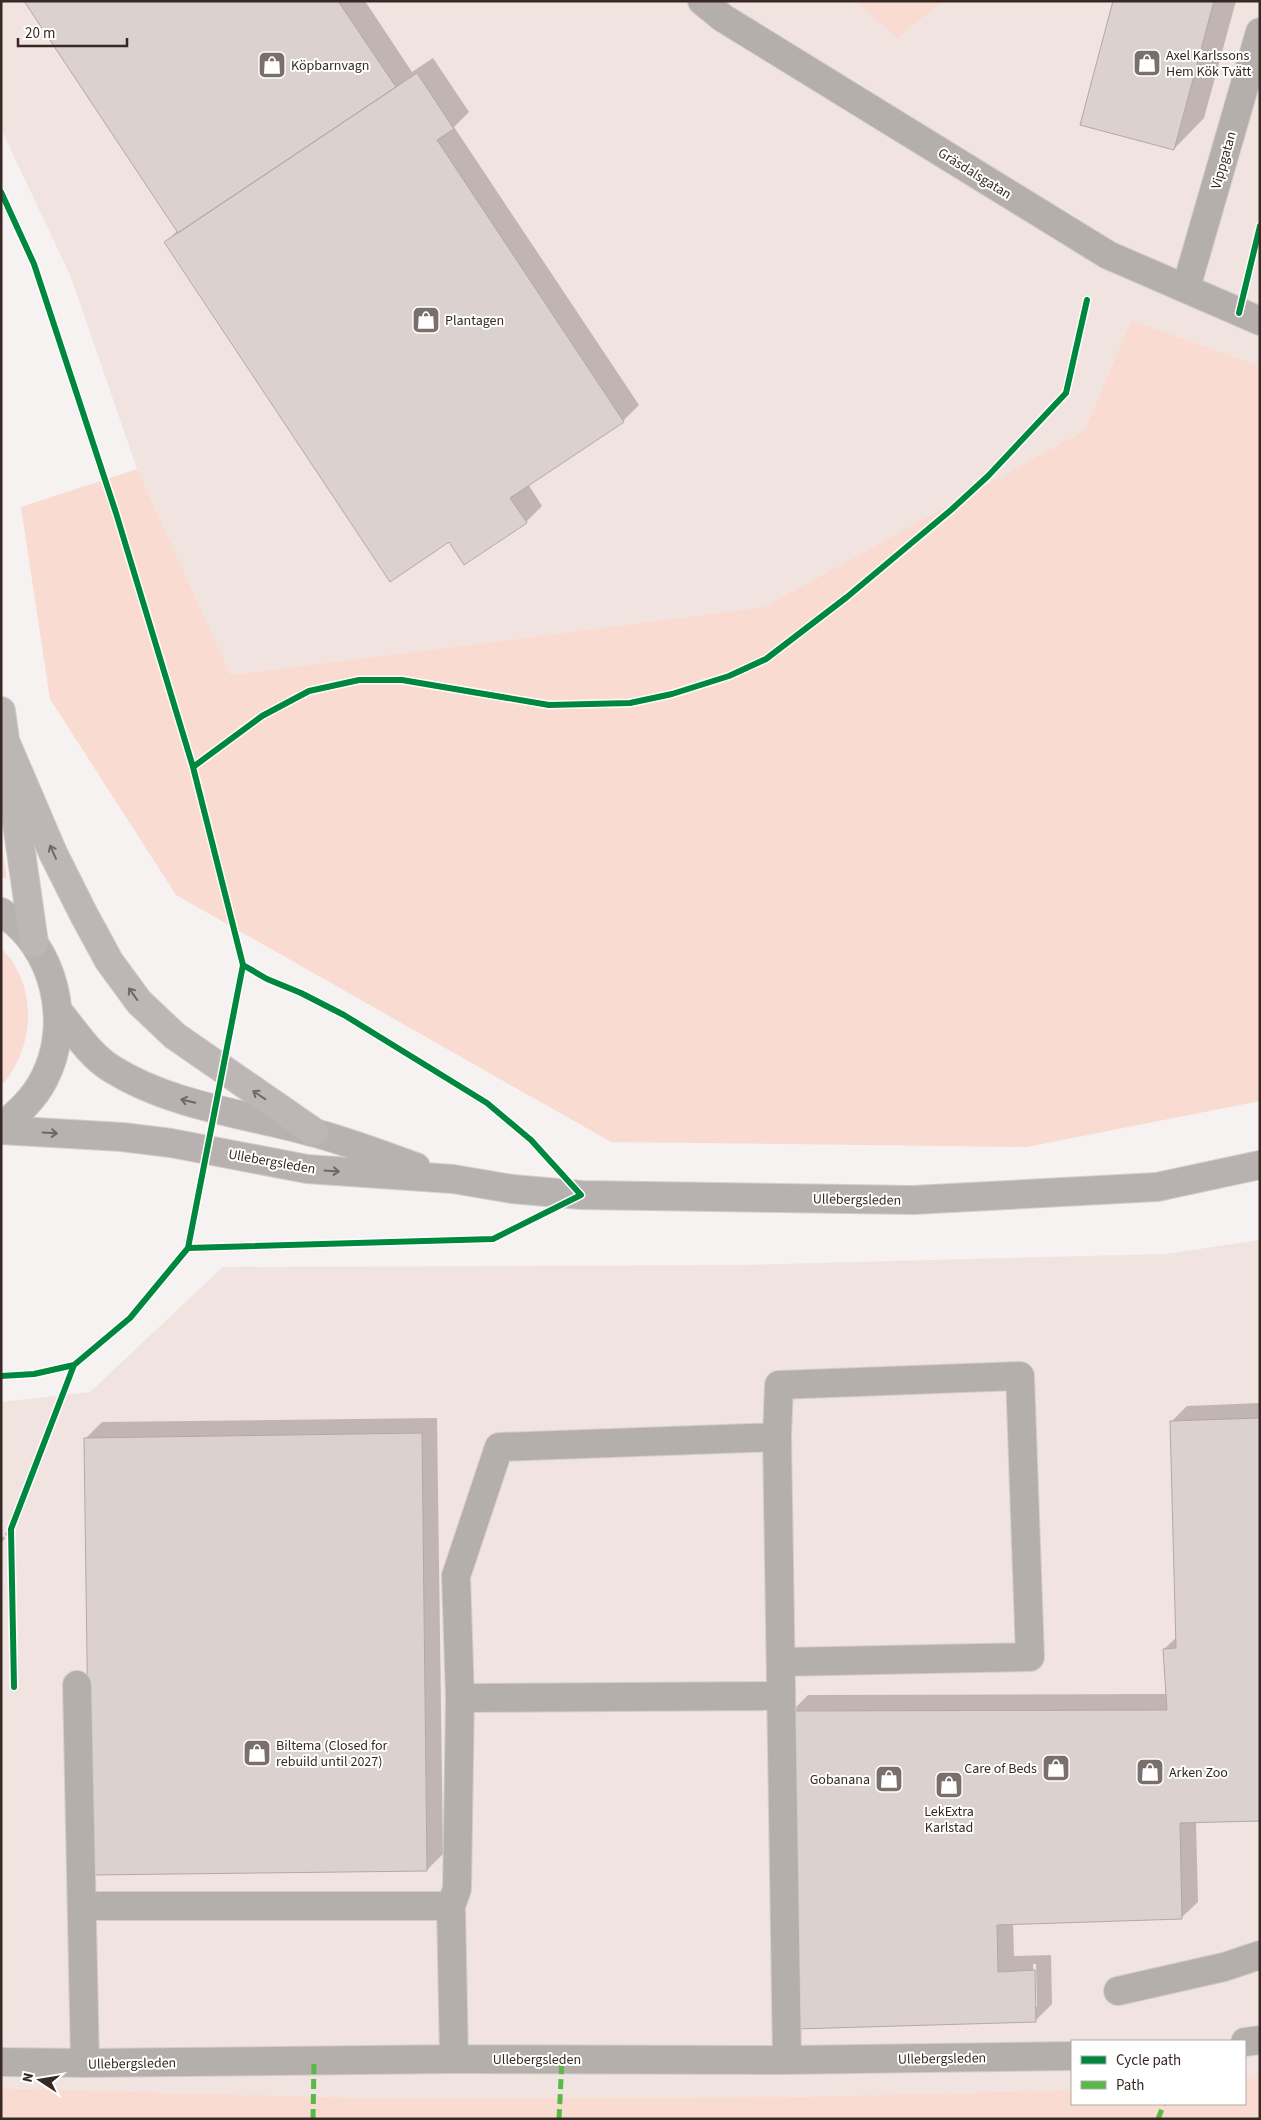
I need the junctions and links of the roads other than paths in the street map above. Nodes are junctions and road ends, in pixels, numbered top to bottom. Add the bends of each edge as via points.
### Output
1 (702, 1) edge
2 (1260, 32) edge
3 (1186, 288) junction
4 (1260, 321) edge
5 (1, 711) edge
6 (6, 743) junction
7 (1, 912) edge
8 (34, 943) junction
9 (58, 1011) junction
10 (1, 1129) edge
11 (314, 1132) junction
12 (1260, 1165) edge
13 (453, 1179) junction
14 (777, 1437) junction
15 (781, 1662) junction
16 (77, 1685) dead end
17 (781, 1696) junction
18 (460, 1698) junction
19 (82, 1906) junction
20 (451, 1906) junction
21 (1260, 1955) edge
22 (1118, 1991) dead end
23 (1260, 2040) edge
24 (1246, 2042) edge
25 (1071, 2056) edge
26 (454, 2059) junction
27 (787, 2060) junction
28 (1, 2062) edge
29 (85, 2063) junction

1 - 3 street, Gräsdalsgatan via 732,23 1108,255
2 - 3 street, Vippgatan
3 - 4 street, Gräsdalsgatan
5 - 6 highway
6 - 8 highway
11 -> 6 highway via 175,1036 139,1002 109,961 83,913 53,853
7 - 8 main road
8 - 9 main road via 51,975
9 - 10 main road via 56,1045 44,1078 25,1107
11 -> 9 main road, Ullebergsleden via 180,1099 142,1084 111,1069 87,1047
10 -> 13 main road, Ullebergsleden via 161,1142 307,1169
11 - 13 main road, Ullebergsleden
12 - 13 main road, Ullebergsleden via 1158,1187 913,1200 581,1195 512,1189
14 - 15 street
14 - 15 street via 779,1385 1020,1376 1030,1657
14 - 18 street via 499,1447 456,1576
15 - 17 street
16 - 19 street
17 - 18 street
17 - 27 street
18 - 20 street via 457,1889
19 - 20 street
19 - 29 street
20 - 26 street
21 - 22 street via 1224,1967
23 - 24 street
25 - 27 street, Ullebergsleden
26 - 27 street, Ullebergsleden
26 - 29 street, Ullebergsleden
28 - 29 street, Ullebergsleden

